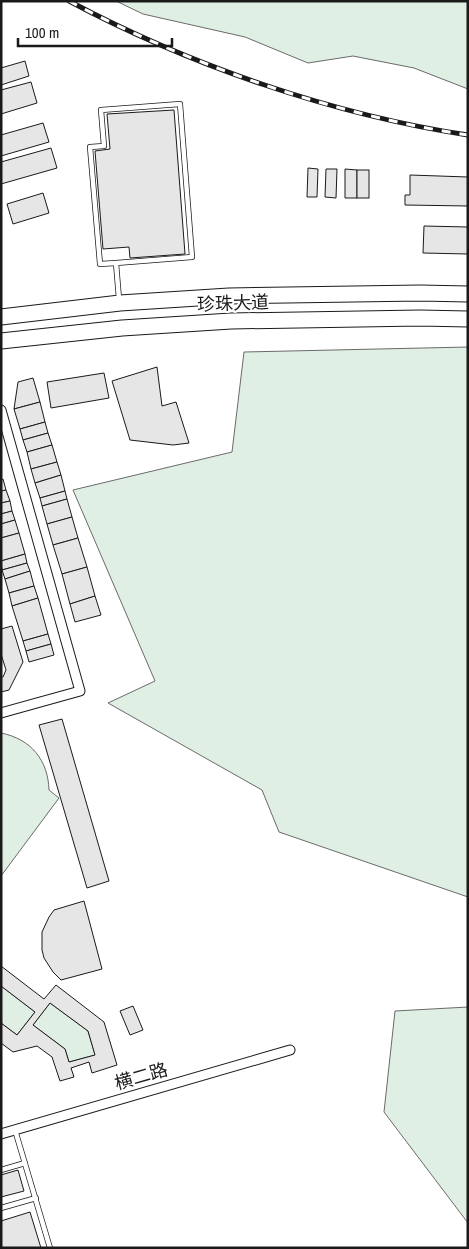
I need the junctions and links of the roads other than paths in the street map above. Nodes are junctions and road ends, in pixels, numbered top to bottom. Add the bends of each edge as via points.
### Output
1 (116, 263) junction
2 (468, 294) edge
3 (120, 303) junction
4 (1, 316) edge
5 (468, 319) edge
6 (1, 341) edge
7 (1, 410) edge
8 (1, 713) edge
9 (290, 1050) dead end
10 (16, 1130) junction
11 (1, 1134) edge
12 (25, 1163) junction
13 (1, 1170) edge
14 (36, 1198) junction
15 (1, 1208) edge
16 (50, 1248) edge

1 - 1 lane via 192,257 180,104 101,110 104,146 90,147 100,264
1 - 3 lane
2 - 3 main road, 珍珠大道 via 229,296
3 - 4 main road, 珍珠大道
5 - 6 main road, 珍珠大道 via 231,321
7 - 8 street via 80,691
9 - 10 street, 横二路
10 - 11 street, 横二路
10 - 12 lane
12 - 13 lane
12 - 14 lane
14 - 15 lane
14 - 16 lane

